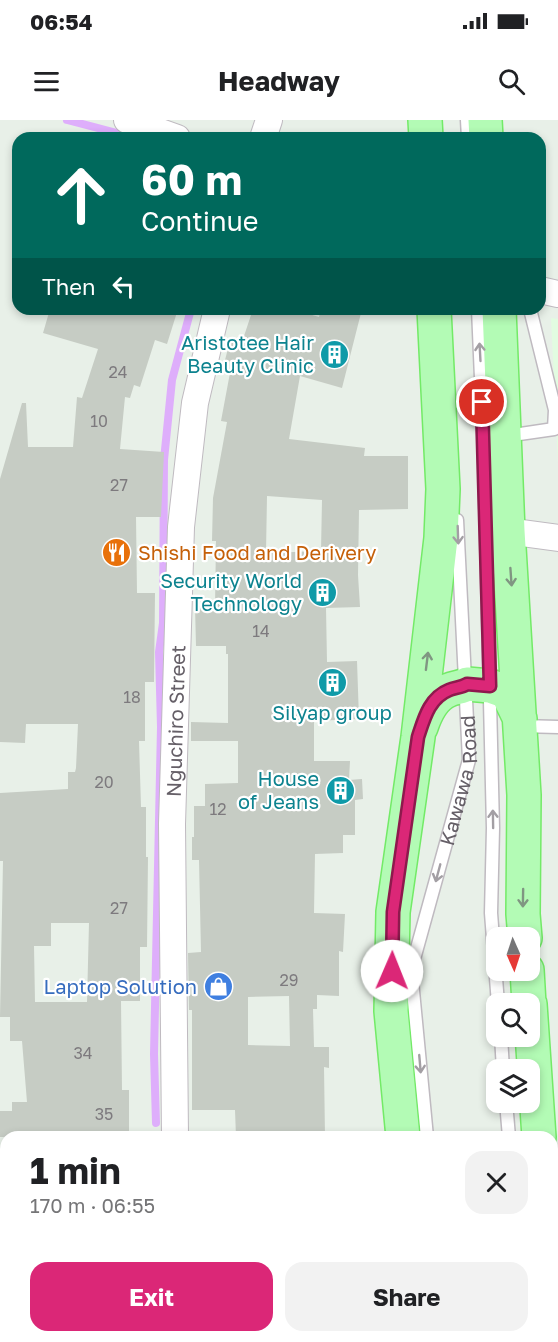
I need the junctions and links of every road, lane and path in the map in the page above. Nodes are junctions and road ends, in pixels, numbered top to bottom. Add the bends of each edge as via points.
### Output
1 (127, 120) edge
2 (160, 132) edge
3 (216, 315) edge
4 (434, 315) edge
5 (478, 315) edge
6 (499, 315) edge
7 (531, 315) edge
8 (504, 437) junction
9 (456, 509) dead end
10 (508, 531) junction
11 (558, 538) edge
12 (477, 686) junction
13 (521, 723) junction
14 (558, 727) edge
15 (418, 737) junction
16 (524, 927) edge
17 (497, 993) edge
18 (533, 1047) edge
19 (507, 1113) edge
20 (175, 1131) edge
21 (402, 1131) edge
22 (426, 1131) edge
23 (508, 1131) edge
24 (539, 1131) edge

1 - 2 street
3 - 20 street, Nguchiro Street via 195,403 181,527 172,824
15 -> 4 main road via 443,489
12 -> 5 lane, Kawawa Road via 484,448
6 - 8 main road
7 - 8 lane via 555,410 554,429
8 - 10 main road
9 -> 12 lane, Kawawa Road
10 - 11 street
10 -> 13 main road
12 - 13 main road via 507,692
12 - 15 main road via 448,690 433,701
17 -> 12 lane, Kawawa Road via 491,913 493,828
12 -> 22 lane, Kawawa Road via 469,760 411,970
13 - 14 lane
13 -> 16 main road
15 - 21 main road via 393,912 391,1011
18 - 24 main road
19 - 23 lane

